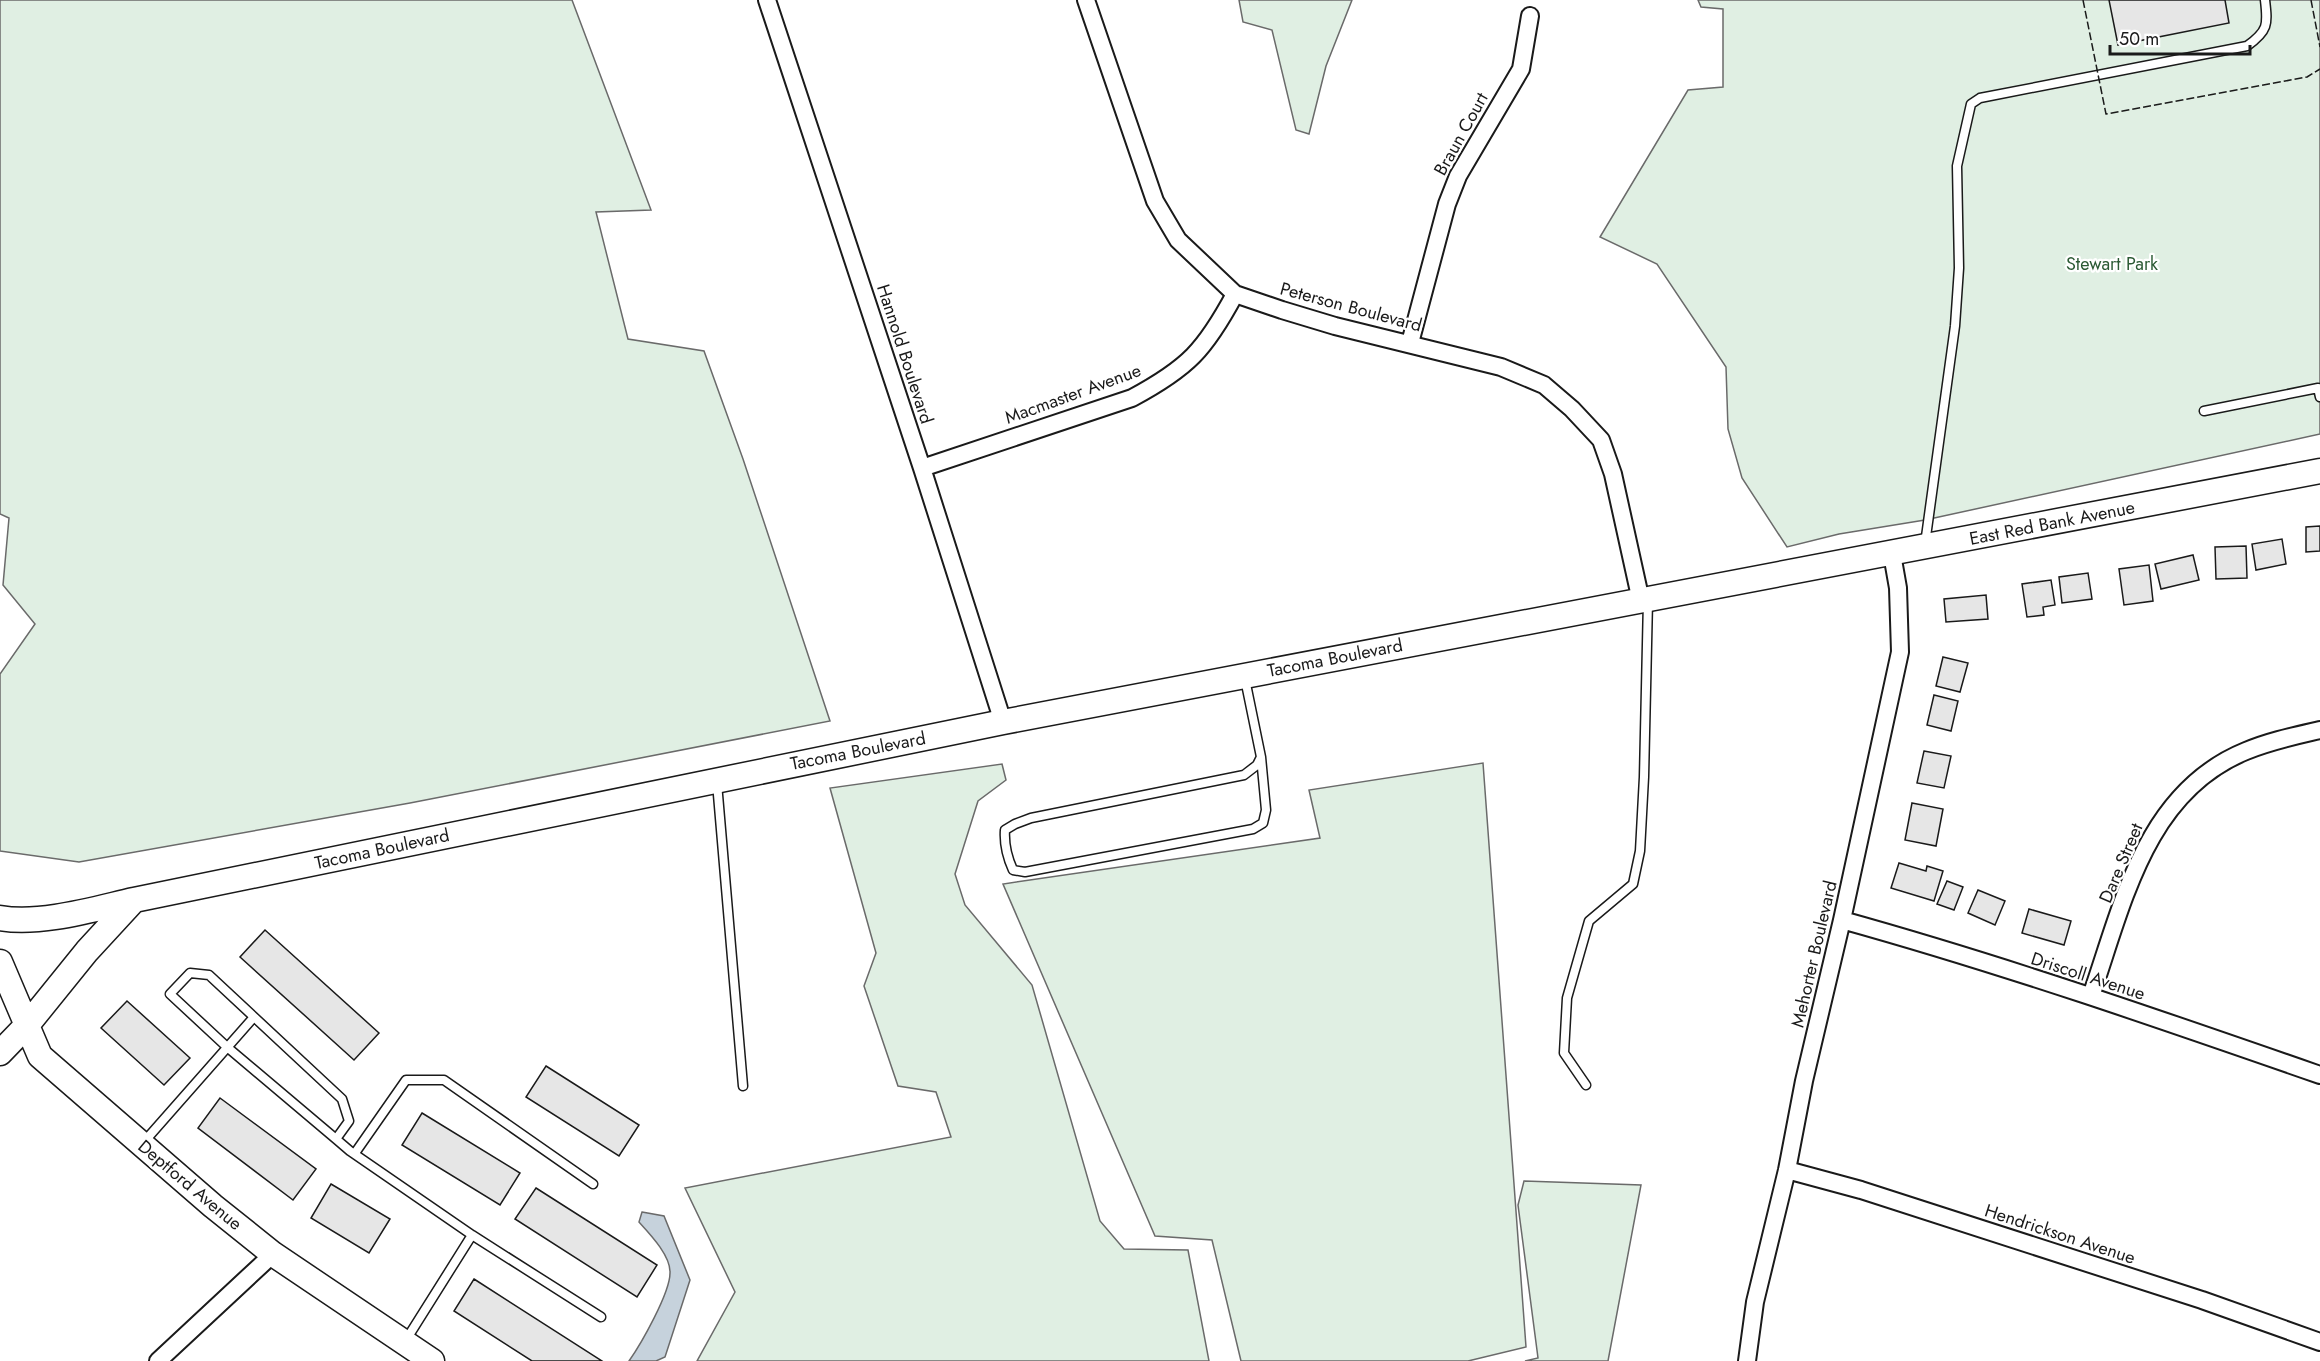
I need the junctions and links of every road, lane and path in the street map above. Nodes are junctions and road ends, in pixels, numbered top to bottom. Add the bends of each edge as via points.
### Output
1 (767, 0) edge
2 (1086, 0) edge
3 (2265, 0) edge
4 (1530, 16) dead end
5 (1235, 294) junction
6 (1410, 343) junction
7 (2320, 398) edge
8 (2204, 411) dead end
9 (922, 468) junction
10 (2320, 471) edge
11 (1925, 548) junction
12 (1892, 554) junction
13 (1784, 574) joint
14 (1645, 600) junction
15 (1244, 676) junction
16 (1003, 722) junction
17 (2320, 730) edge
18 (1261, 757) junction
19 (717, 780) junction
20 (134, 900) junction
21 (0, 918) edge
22 (1842, 920) junction
23 (0, 962) edge
24 (2091, 996) junction
25 (254, 1017) junction
26 (28, 1024) junction
27 (227, 1047) junction
28 (0, 1053) edge
29 (2320, 1075) edge
30 (1586, 1085) dead end
31 (744, 1086) dead end
32 (336, 1139) junction
33 (142, 1144) junction
34 (355, 1153) junction
35 (1787, 1170) junction
36 (593, 1184) dead end
37 (472, 1235) junction
38 (273, 1254) junction
39 (601, 1317) dead end
40 (404, 1342) junction
41 (2320, 1342) edge
42 (158, 1361) edge
43 (432, 1361) edge
44 (1747, 1361) edge

1 - 9 street, Hannold Boulevard
2 - 5 street, Peterson Boulevard via 1155,201 1178,240
3 - 11 lane via 2267,27 2262,36 2247,46 1980,98 1971,104 1957,165 1959,268 1955,326
4 - 6 street, Braun Court via 1521,69 1458,176 1447,204
5 - 6 street, Peterson Boulevard via 1335,326
5 - 9 street, Macmaster Avenue via 1204,345 1161,382 1132,398
6 - 14 street, Peterson Boulevard via 1501,367 1544,385 1601,440
7 - 8 lane via 2318,388
9 - 16 street, Hannold Boulevard
10 - 11 street, East Red Bank Avenue
11 - 12 street, East Red Bank Avenue
12 - 13 street, East Red Bank Avenue
12 - 22 street, Mehorter Boulevard via 1900,652
13 - 14 street, Tacoma Boulevard
14 - 15 street, Tacoma Boulevard
14 - 30 lane via 1640,851 1633,884 1589,921 1567,998 1564,1053
15 - 16 street, Tacoma Boulevard
15 - 18 lane
16 - 19 street, Tacoma Boulevard
17 - 24 street, Dare Street via 2244,752 2206,774 2174,803 2136,868
18 - 18 lane via 1244,775 1015,824 1005,830 1008,859 1013,870 1025,872 1253,829 1263,823 1266,810
19 - 20 street, Tacoma Boulevard
19 - 31 lane
20 - 21 street via 58,916
20 - 26 street
22 - 24 street, Driscoll Avenue
22 - 35 street, Mehorter Boulevard
23 - 26 street, Deptford Avenue
24 - 29 street, Driscoll Avenue
25 - 27 lane
25 - 27 lane via 209,975 190,973 170,994
25 - 32 lane via 342,1099 349,1121
26 - 28 street
26 - 33 street, Deptford Avenue via 40,1056
27 - 32 lane
27 - 33 lane
32 - 34 lane
33 - 38 street, Deptford Avenue
34 - 36 lane via 406,1080 444,1080
34 - 37 lane
35 - 41 street, Hendrickson Avenue via 2202,1300
35 - 44 street, Mehorter Boulevard via 1755,1302
37 - 39 lane
37 - 40 lane
38 - 40 street, Deptford Avenue
38 - 42 street
40 - 43 street, Deptford Avenue

